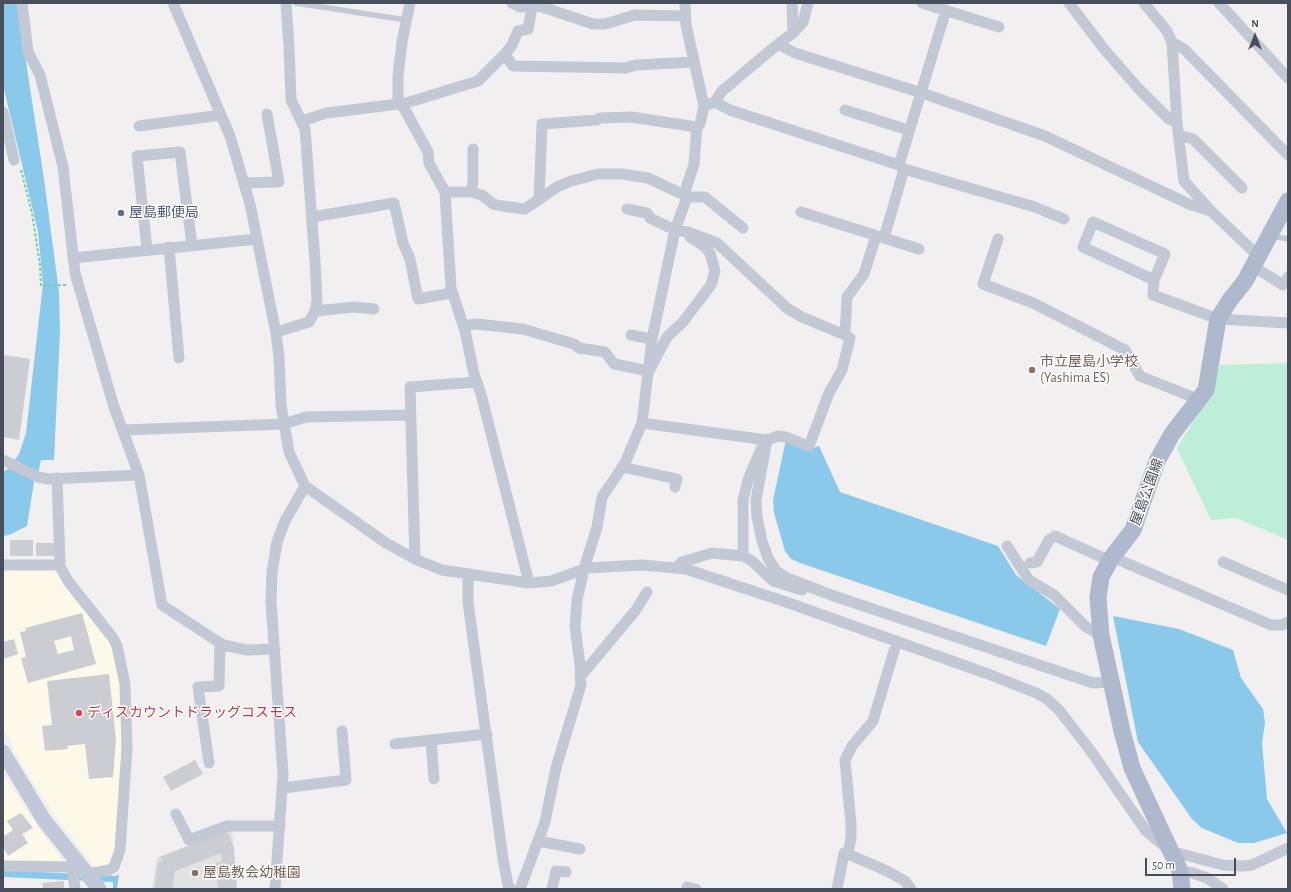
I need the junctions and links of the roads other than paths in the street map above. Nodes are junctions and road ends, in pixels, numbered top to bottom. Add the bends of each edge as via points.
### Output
1 (22, 3) edge
2 (173, 3) edge
3 (286, 3) edge
4 (296, 3) edge
5 (410, 3) edge
6 (512, 3) edge
7 (685, 3) edge
8 (792, 3) edge
9 (808, 3) edge
10 (922, 3) edge
11 (1069, 3) edge
12 (1144, 3) edge
13 (1219, 3) edge
14 (532, 7) junction
15 (946, 10) junction
16 (685, 16) junction
17 (406, 20) junction
18 (999, 27) dead end
19 (793, 33) junction
20 (1172, 42) junction
21 (778, 44) junction
22 (505, 54) junction
23 (694, 62) junction
24 (1288, 78) edge
25 (922, 93) junction
26 (715, 102) junction
27 (398, 103) junction
28 (704, 106) junction
29 (845, 110) dead end
30 (3, 112) edge
31 (267, 114) dead end
32 (222, 115) junction
33 (301, 121) junction
34 (1177, 123) junction
35 (139, 126) dead end
36 (697, 127) junction
37 (908, 130) junction
38 (1179, 135) junction
39 (473, 149) dead end
40 (10, 153) edge
41 (1288, 155) edge
42 (902, 167) junction
43 (244, 183) junction
44 (1242, 188) dead end
45 (445, 192) junction
46 (471, 192) junction
47 (686, 196) junction
48 (538, 200) junction
49 (1286, 207) edge
50 (627, 209) dead end
51 (1211, 211) junction
52 (801, 212) dead end
53 (312, 217) junction
54 (1064, 219) dead end
55 (743, 228) dead end
56 (677, 230) junction
57 (1270, 236) junction
58 (880, 237) junction
59 (257, 239) junction
60 (998, 239) dead end
61 (1288, 239) edge
62 (192, 245) junction
63 (169, 247) junction
64 (147, 249) junction
65 (919, 249) dead end
66 (73, 258) junction
67 (1255, 262) junction
68 (1154, 280) junction
69 (1286, 282) edge
70 (452, 293) junction
71 (374, 309) dead end
72 (315, 312) junction
73 (1218, 319) junction
74 (1288, 323) edge
75 (463, 326) junction
76 (276, 332) junction
77 (631, 335) dead end
78 (846, 335) junction
79 (652, 339) junction
80 (180, 358) dead end
81 (649, 371) junction
82 (477, 382) junction
83 (1200, 400) junction
84 (411, 415) junction
85 (642, 423) junction
86 (284, 424) junction
87 (123, 430) junction
88 (767, 440) junction
89 (7, 462) edge
90 (622, 467) junction
91 (139, 475) junction
92 (57, 478) junction
93 (305, 486) junction
94 (675, 487) dead end
95 (1007, 546) dead end
96 (743, 556) junction
97 (415, 559) junction
98 (1111, 559) junction
99 (1223, 562) dead end
100 (1030, 564) dead end
101 (3, 565) edge
102 (59, 565) junction
103 (676, 568) junction
104 (584, 569) junction
105 (468, 575) junction
106 (529, 583) junction
107 (1288, 590) edge
108 (647, 592) dead end
109 (831, 595) junction
110 (1288, 622) edge
111 (1101, 634) junction
112 (897, 641) junction
113 (220, 643) junction
114 (275, 650) junction
115 (580, 677) junction
116 (1111, 682) junction
117 (342, 731) dead end
118 (487, 734) junction
119 (431, 740) junction
120 (395, 744) dead end
121 (3, 752) edge
122 (209, 763) dead end
123 (434, 779) dead end
124 (283, 788) junction
125 (176, 814) dead end
126 (280, 826) junction
127 (538, 841) junction
128 (1288, 848) edge
129 (580, 849) dead end
130 (1170, 851) junction
131 (848, 854) junction
132 (3, 866) edge
133 (80, 868) junction
134 (1180, 870) junction
135 (566, 872) dead end
136 (507, 886) edge
137 (75, 889) edge
138 (99, 889) edge
139 (275, 889) edge
140 (520, 889) edge
141 (552, 889) edge
142 (837, 889) edge
143 (911, 889) edge
144 (1182, 889) edge
145 (1223, 889) edge

1 - 66 street via 28,52 40,75 63,167
2 - 32 street
3 - 33 street via 291,100
4 - 17 lane
5 - 17 street
6 - 14 street via 520,7
7 - 16 street
8 - 19 street
9 - 19 street via 803,22
10 - 15 street
11 - 34 street via 1138,88 1169,119
12 - 20 street via 1168,31
13 - 24 street
14 - 16 street via 539,6 593,24 605,24 635,16
14 - 22 street via 528,29 518,31
15 - 18 street
15 - 25 street
16 - 23 street
17 - 27 street via 398,76
19 - 21 street
20 - 34 street
20 - 41 street via 1184,49
21 - 25 street via 795,53
21 - 26 street via 721,92
22 - 23 street via 513,66 626,68 636,65
22 - 27 street via 478,81 406,103
23 - 28 street
25 - 37 street
25 - 51 street via 1045,136 1191,206
26 - 28 street
26 - 42 street via 730,110
27 - 33 street via 327,113
27 - 45 street via 404,108 428,152 429,164
28 - 36 street
29 - 37 street
30 - 40 street
31 - 43 street via 279,182
32 - 35 street
32 - 43 street
33 - 53 street via 305,129
34 - 38 street
36 - 47 street via 694,164
36 - 48 street via 631,117 542,124
37 - 42 street
38 - 44 street via 1193,139
38 - 51 street via 1184,181
39 - 46 street
42 - 54 street via 1035,207
42 - 58 street
43 - 59 street
45 - 46 street
45 - 70 street
46 - 48 street via 502,206 525,208
47 - 48 street via 648,178 598,174 571,181
47 - 55 street via 705,197
47 - 56 street
49 - 57 main road, 屋島公園線
50 - 56 street via 647,213 650,218
51 - 67 street via 1253,251
52 - 58 street
53 - 70 street via 394,203 418,299
53 - 72 street via 317,294
56 - 78 street via 717,243 788,309
56 - 79 street
56 - 81 street via 710,253 715,271 711,285 683,322 667,337
57 - 61 lane
57 - 67 main road, 屋島公園線
58 - 65 street
58 - 78 street via 864,274 847,297
59 - 62 street
59 - 76 street
60 - 83 street via 983,284 1033,303 1125,350 1140,376
62 - 63 street
62 - 64 street via 180,152 137,156
63 - 64 street
63 - 80 street
64 - 66 street
66 - 87 street
67 - 69 street
67 - 73 main road, 屋島公園線
68 - 68 street via 1165,254 1093,222 1083,248
68 - 73 street via 1153,294
70 - 75 street
71 - 72 street via 354,307
72 - 76 street via 309,322
73 - 74 street
73 - 83 main road, 屋島公園線 via 1206,390
75 - 81 street via 476,324 523,329 574,344 579,348 605,352 614,364
75 - 82 street
76 - 86 street
77 - 79 street
78 - 88 street via 850,338 842,370 829,393 809,446 786,437 778,436
79 - 81 street
81 - 85 street
82 - 84 street via 410,387
82 - 106 street
83 - 98 main road, 屋島公園線 via 1172,434 1157,461 1133,530
84 - 86 street via 306,417
84 - 97 street
85 - 88 street
85 - 90 street
86 - 87 street
86 - 93 street via 289,452
87 - 91 street
88 - 96 street via 748,480 743,500
88 - 109 street via 756,500 760,535 768,558 776,570 787,578
89 - 92 street via 38,477
90 - 94 street via 677,479
90 - 104 street via 602,497 597,527
91 - 92 street
91 - 113 street via 162,605
92 - 102 street
93 - 97 street via 358,524
93 - 114 street via 285,521 275,553 271,602
95 - 111 street via 1029,580 1054,595 1086,627
96 - 103 street via 712,553 682,562
96 - 109 street via 773,581 824,596
97 - 105 street via 442,570
98 - 100 street via 1055,536 1049,540 1037,562
98 - 110 street via 1272,625
98 - 111 main road, 屋島公園線 via 1100,577 1098,598
99 - 107 street
101 - 102 street
102 - 133 street via 68,581 113,638 124,684 127,748 120,850 114,867 109,870
103 - 104 street via 642,565
103 - 112 street via 717,579
104 - 106 street via 551,581
104 - 115 street via 577,600 575,626
105 - 106 street
105 - 118 street via 468,602
108 - 115 street via 636,610
109 - 116 street via 1093,683
111 - 116 main road, 屋島公園線
112 - 130 street via 988,674 1047,699 1059,710 1090,750 1146,831
112 - 131 street via 873,721 852,746 846,760 851,824
113 - 114 street via 247,650
113 - 122 street via 219,686 198,687
114 - 124 street
115 - 127 street via 572,720 556,768 545,822
116 - 130 main road, 屋島公園線 via 1132,768
117 - 124 street via 346,780
118 - 119 street
118 - 136 street
119 - 120 street
119 - 123 street
121 - 133 main road via 44,820
124 - 126 street
125 - 126 street via 189,840 227,826
126 - 139 street
127 - 129 street
127 - 140 street
128 - 130 street via 1252,865 1243,866 1223,865
130 - 134 main road, 屋島公園線
131 - 142 street via 844,853
131 - 143 street via 893,874 905,881
132 - 133 street
133 - 137 street
133 - 138 main road
134 - 144 main road, 屋島公園線
134 - 145 street via 1207,878
135 - 141 street via 556,871

